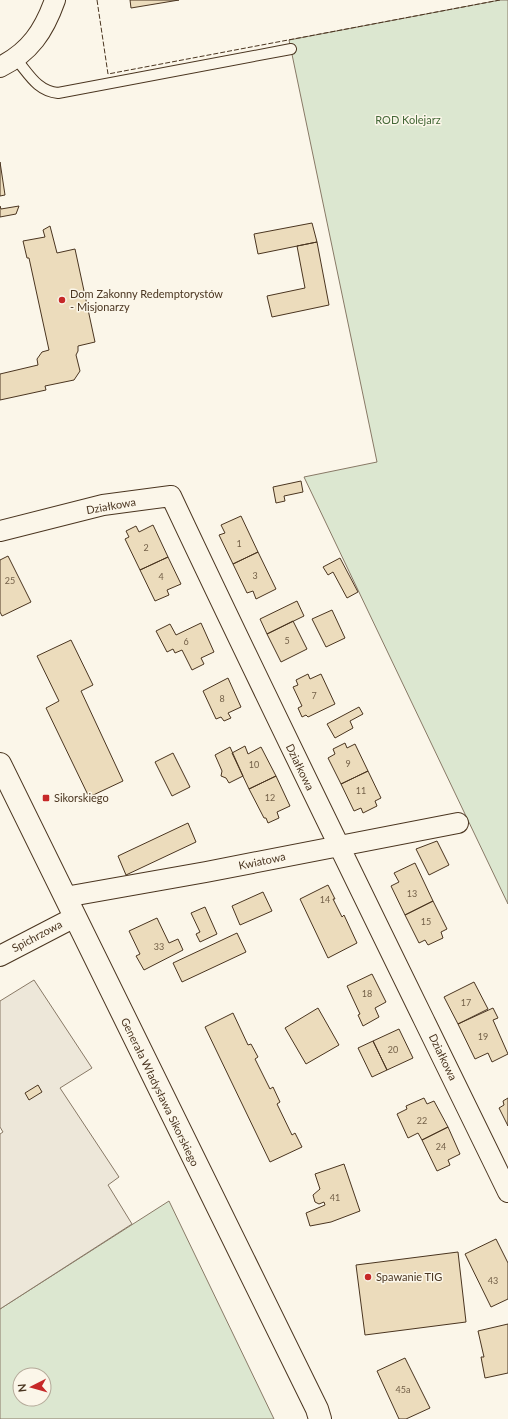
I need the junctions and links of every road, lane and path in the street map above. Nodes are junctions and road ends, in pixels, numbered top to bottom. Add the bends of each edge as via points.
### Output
1 (55, 0) edge
2 (291, 49) dead end
3 (8, 63) edge
4 (0, 530) edge
5 (0, 764) edge
6 (458, 823) dead end
7 (339, 845) junction
8 (65, 897) junction
9 (75, 917) junction
10 (0, 956) edge
11 (508, 1192) edge
12 (320, 1419) edge

1 - 3 street via 49,18 32,44
2 - 3 lane via 58,93 48,92
4 - 7 street, Działkowa via 103,505 171,496
5 - 8 street, Generała Władysława Sikorskiego
6 - 7 street, Kwiatowa
7 - 8 street, Kwiatowa
7 - 11 street, Działkowa
8 - 9 street, Generała Władysława Sikorskiego
9 - 10 street, Spichrzowa
9 - 12 street, Generała Władysława Sikorskiego

